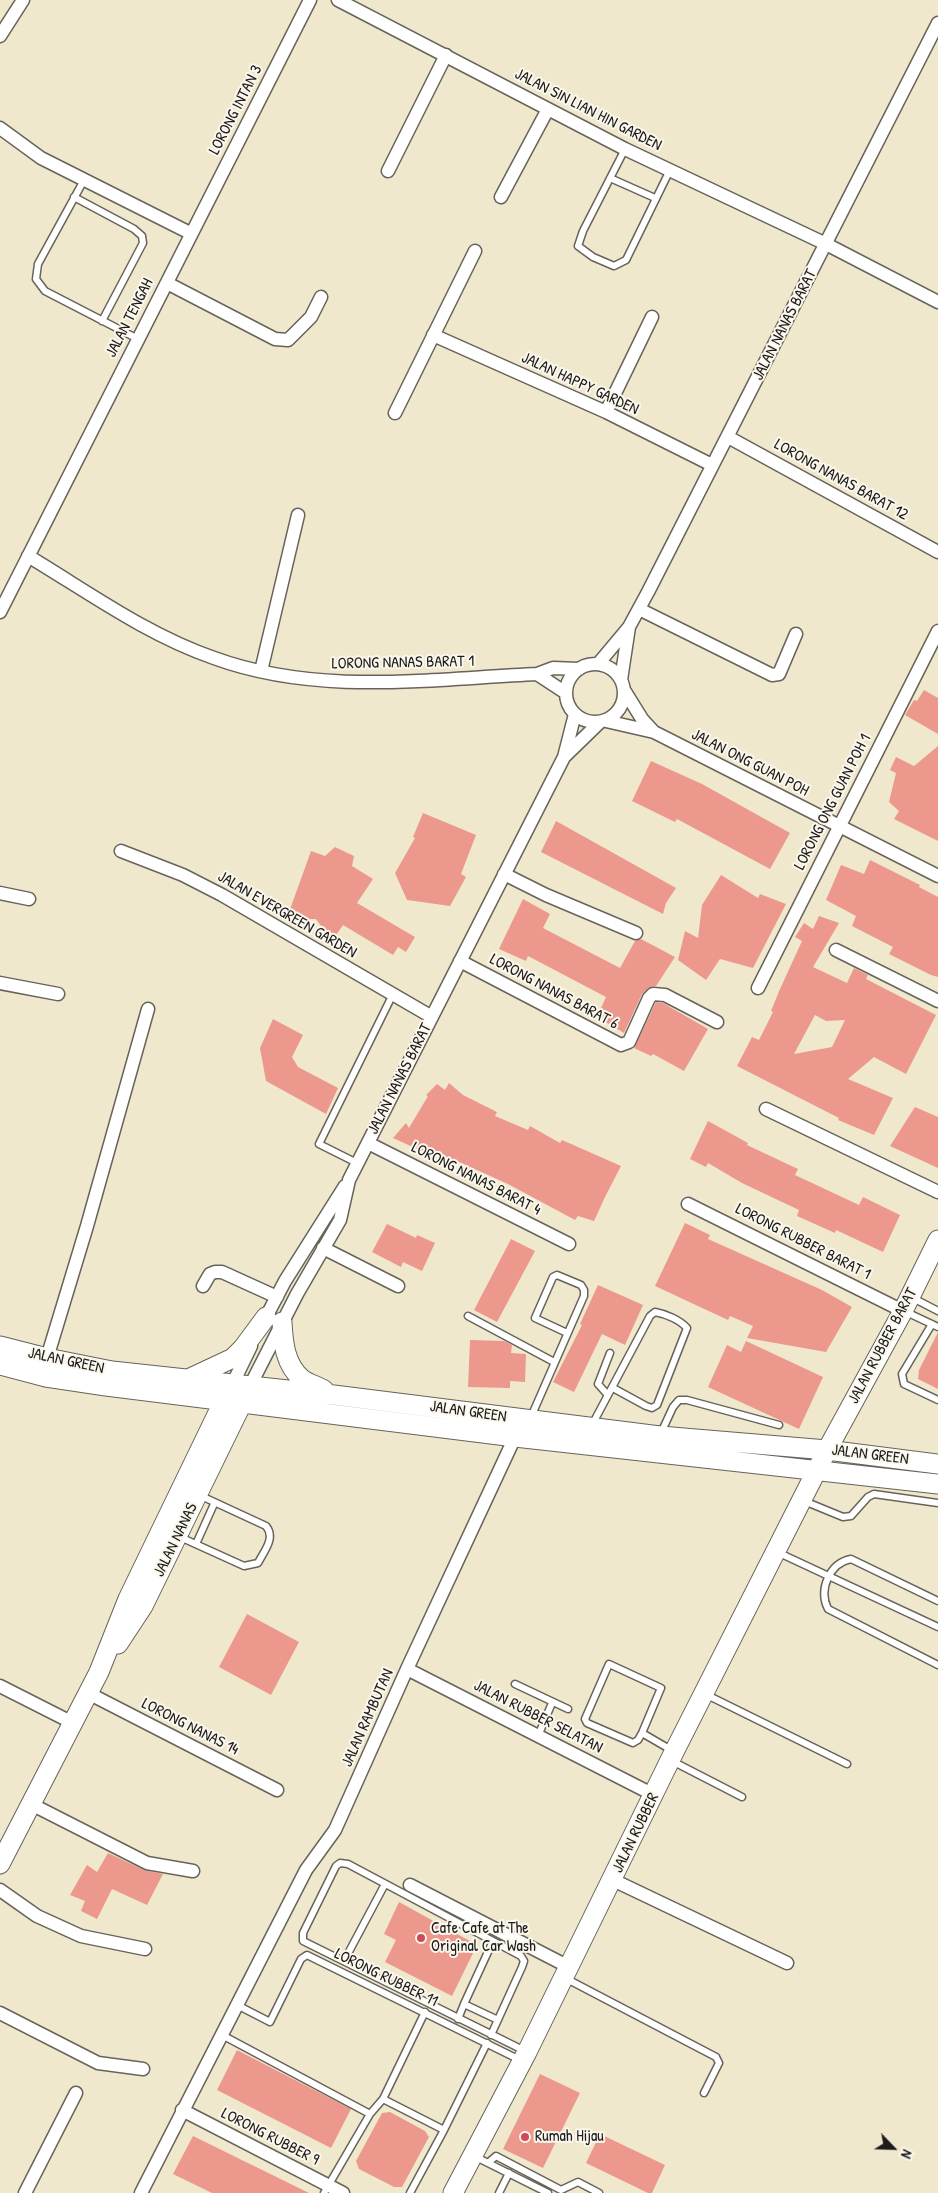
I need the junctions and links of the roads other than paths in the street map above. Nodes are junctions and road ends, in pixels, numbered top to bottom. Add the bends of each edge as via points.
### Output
1 (23, 0) edge
2 (310, 0) edge
3 (338, 0) edge
4 (938, 23) edge
5 (0, 36) edge
6 (446, 55) junction
7 (548, 109) junction
8 (0, 128) edge
9 (625, 149) junction
10 (670, 170) junction
11 (388, 171) dead end
12 (610, 178) junction
13 (84, 180) junction
14 (74, 197) junction
15 (501, 197) dead end
16 (655, 198) junction
17 (190, 233) junction
18 (826, 244) junction
19 (475, 251) dead end
20 (167, 283) junction
21 (321, 297) dead end
22 (938, 302) edge
23 (652, 317) dead end
24 (102, 321) junction
25 (433, 335) junction
26 (138, 338) junction
27 (606, 412) junction
28 (395, 413) dead end
29 (728, 437) junction
30 (712, 465) junction
31 (298, 515) dead end
32 (938, 552) edge
33 (28, 556) junction
34 (5, 587) edge
35 (639, 609) junction
36 (0, 612) edge
37 (629, 627) junction
38 (938, 631) edge
39 (796, 634) dead end
40 (598, 664) junction
41 (579, 669) junction
42 (261, 671) junction
43 (537, 674) junction
44 (623, 685) junction
45 (566, 692) junction
46 (575, 714) junction
47 (603, 722) junction
48 (654, 732) junction
49 (564, 757) junction
50 (839, 826) junction
51 (121, 851) dead end
52 (504, 874) junction
53 (938, 876) edge
54 (0, 893) edge
55 (28, 899) dead end
56 (636, 933) dead end
57 (836, 950) dead end
58 (460, 961) junction
59 (0, 983) edge
60 (758, 988) dead end
61 (58, 994) dead end
62 (393, 994) junction
63 (938, 1001) edge
64 (148, 1009) dead end
65 (432, 1016) junction
66 (717, 1022) dead end
67 (766, 1109) dead end
68 (368, 1143) junction
69 (358, 1163) junction
70 (349, 1180) junction
71 (938, 1192) edge
72 (688, 1204) dead end
73 (938, 1240) edge
74 (569, 1244) dead end
75 (324, 1248) junction
76 (203, 1286) dead end
77 (398, 1286) dead end
78 (276, 1297) junction
79 (906, 1304) junction
80 (938, 1311) edge
81 (468, 1316) dead end
82 (274, 1320) junction
83 (935, 1326) edge
84 (568, 1333) junction
85 (0, 1346) edge
86 (610, 1353) dead end
87 (47, 1358) junction
88 (554, 1362) junction
89 (0, 1365) edge
90 (185, 1380) junction
91 (613, 1388) junction
92 (237, 1393) junction
93 (608, 1394) junction
94 (334, 1395) junction
95 (938, 1400) edge
96 (530, 1421) junction
97 (779, 1424) dead end
98 (591, 1427) junction
99 (660, 1436) junction
100 (515, 1437) junction
101 (827, 1450) junction
102 (938, 1464) edge
103 (817, 1472) junction
104 (938, 1484) edge
105 (206, 1499) junction
106 (803, 1500) junction
107 (938, 1503) edge
108 (178, 1536) junction
109 (196, 1544) junction
110 (776, 1552) junction
111 (829, 1576) junction
112 (938, 1601) edge
113 (938, 1627) edge
114 (938, 1665) edge
115 (407, 1669) junction
116 (99, 1672) junction
117 (515, 1684) dead end
118 (0, 1686) edge
119 (88, 1693) junction
120 (704, 1693) junction
121 (552, 1704) junction
122 (568, 1710) dead end
123 (72, 1723) junction
124 (642, 1733) junction
125 (538, 1736) junction
126 (672, 1756) junction
127 (847, 1764) dead end
128 (277, 1790) dead end
129 (654, 1794) junction
130 (742, 1797) dead end
131 (31, 1804) junction
132 (0, 1864) edge
133 (193, 1871) dead end
134 (613, 1880) junction
135 (385, 1884) junction
136 (410, 1885) dead end
137 (0, 1890) edge
138 (493, 1941) junction
139 (145, 1949) dead end
140 (344, 1962) junction
141 (788, 1963) dead end
142 (567, 1972) junction
143 (464, 2004) junction
144 (237, 2005) junction
145 (426, 2012) junction
146 (0, 2013) edge
147 (458, 2018) junction
148 (498, 2020) junction
149 (222, 2035) junction
150 (491, 2035) junction
151 (488, 2043) junction
152 (524, 2057) junction
153 (143, 2069) dead end
154 (76, 2093) dead end
155 (704, 2093) dead end
156 (383, 2099) junction
157 (182, 2110) junction
158 (370, 2114) junction
159 (444, 2130) junction
160 (480, 2159) junction
161 (509, 2173) junction
162 (326, 2189) edge
163 (25, 2193) edge
164 (141, 2193) edge
165 (343, 2193) edge
166 (410, 2193) edge
167 (453, 2193) edge
168 (499, 2193) edge
169 (548, 2193) edge
170 (599, 2193) edge

1 - 5 street
2 - 17 street, LORONG INTAN 3
3 - 6 street, JALAN SIN LIAN HIN GARDEN
4 - 18 street, JALAN NANAS BARAT
6 - 7 street, JALAN SIN LIAN HIN GARDEN
6 - 11 street
7 - 9 street, JALAN SIN LIAN HIN GARDEN
7 - 15 street
8 - 13 street via 41,158
9 - 10 street, JALAN SIN LIAN HIN GARDEN
9 - 12 lane
10 - 16 lane
10 - 18 street, JALAN SIN LIAN HIN GARDEN
12 - 16 lane
12 - 16 lane via 578,246 593,257 614,266 626,260
13 - 14 lane
13 - 17 street
14 - 24 lane via 38,264 36,279 45,291
14 - 24 lane via 142,236 143,243
17 - 20 street, JALAN TENGAH
18 - 22 street, JALAN SIN LIAN HIN GARDEN
18 - 29 street, JALAN NANAS BARAT
19 - 25 street
20 - 21 street via 275,339 288,340 311,316
20 - 26 street, JALAN TENGAH
23 - 27 street
24 - 26 lane
25 - 27 street, JALAN HAPPY GARDEN
25 - 28 street
26 - 33 street, JALAN TENGAH
27 - 30 street, JALAN HAPPY GARDEN
29 - 30 street, JALAN NANAS BARAT
29 - 32 street, LORONG NANAS BARAT 12
30 - 35 street, JALAN NANAS BARAT
31 - 42 street
33 - 34 street, JALAN TENGAH
33 - 42 street, LORONG NANAS BARAT 1 via 158,634 214,659
34 - 36 street, JALAN TENGAH
35 - 37 street, JALAN NANAS BARAT
35 - 39 street via 772,675 779,674
37 - 40 street, JALAN NANAS BARAT
37 - 44 street, JALAN NANAS BARAT
38 - 50 street, LORONG ONG GUAN POH 1
40 - 41 street
40 - 44 street via 616,672
41 - 43 street, LORONG NANAS BARAT 1 via 553,668
41 - 45 street via 568,683
42 - 43 street, LORONG NANAS BARAT 1 via 285,677 351,683
43 - 45 street
44 - 47 street via 624,700 619,710
44 - 48 street, JALAN ONG GUAN POH via 642,719
45 - 46 street via 568,704
46 - 47 street via 583,720
46 - 49 street, JALAN NANAS BARAT
47 - 48 street, JALAN ONG GUAN POH
47 - 49 street, JALAN NANAS BARAT
48 - 50 street, JALAN ONG GUAN POH
49 - 52 street, JALAN NANAS BARAT
50 - 53 street, JALAN ONG GUAN POH
50 - 60 street, LORONG ONG GUAN POH 1
51 - 62 street, JALAN EVERGREEN GARDEN via 183,875 222,895
52 - 56 street
52 - 58 street, JALAN NANAS BARAT
54 - 55 street
57 - 63 street
58 - 65 street, JALAN NANAS BARAT
58 - 66 street, LORONG NANAS BARAT 6 via 621,1045 629,1042 653,994 664,995
59 - 61 street
62 - 65 street, JALAN EVERGREEN GARDEN
62 - 69 lane via 319,1144
64 - 87 street
65 - 68 street, JALAN NANAS BARAT
67 - 71 street
68 - 69 street, JALAN NANAS BARAT
68 - 74 street, LORONG NANAS BARAT 4
69 - 70 street, JALAN NANAS BARAT
70 - 75 street, JALAN NANAS BARAT via 340,1220
70 - 78 street
72 - 79 street, LORONG RUBBER BARAT 1
73 - 79 main road, JALAN RUBBER BARAT
75 - 77 street
75 - 82 street, JALAN NANAS BARAT
76 - 78 street via 210,1274 222,1272
78 - 82 street
79 - 80 lane
79 - 83 lane
79 - 101 main road, JALAN RUBBER BARAT
81 - 88 lane
82 - 90 main road via 233,1358
82 - 92 street
82 - 92 street, JALAN NANAS BARAT
82 - 94 main road via 290,1364 302,1379
83 - 95 lane via 902,1374 904,1384
84 - 84 lane via 584,1290 581,1285 557,1275 553,1277 535,1318
84 - 88 lane
85 - 87 main road, JALAN GREEN
86 - 93 lane via 598,1384
87 - 90 main road, JALAN GREEN via 112,1371
88 - 96 lane
89 - 92 main road, JALAN GREEN via 46,1377 106,1386
90 - 92 main road, JALAN GREEN
91 - 91 lane via 650,1316 655,1312 687,1328 657,1405 652,1408 646,1406
91 - 93 lane
92 - 94 main road, JALAN GREEN
92 - 100 main road, JALAN GREEN
92 - 105 main road, JALAN NANAS
92 - 116 main road, JALAN NANAS via 128,1598
93 - 98 lane
94 - 96 main road, JALAN GREEN
96 - 98 main road, JALAN GREEN
97 - 99 lane via 679,1400
98 - 99 main road, JALAN GREEN
99 - 101 main road, JALAN GREEN
100 - 103 main road, JALAN GREEN
100 - 115 street, JALAN RAMBUTAN
101 - 102 main road, JALAN GREEN
101 - 103 main road, JALAN RUBBER BARAT
103 - 104 main road, JALAN GREEN
103 - 106 main road, JALAN RUBBER
105 - 108 main road, JALAN NANAS
105 - 109 lane
105 - 109 lane via 266,1526 271,1538 258,1563 244,1566
106 - 107 lane via 843,1517 851,1516 874,1494
106 - 110 main road, JALAN RUBBER
108 - 109 lane
108 - 116 main road, JALAN NANAS via 143,1606
110 - 111 lane
110 - 120 main road, JALAN RUBBER
111 - 112 lane via 837,1563 851,1558
111 - 113 lane
111 - 114 lane via 824,1590 828,1609
115 - 125 street, JALAN RUBBER SELATAN
115 - 144 street, JALAN RAMBUTAN via 335,1830 306,1870
116 - 119 main road, JALAN NANAS
117 - 121 lane
118 - 123 street
119 - 123 main road, JALAN NANAS
119 - 128 street, LORONG NANAS 14
120 - 126 main road, JALAN RUBBER
120 - 127 lane
121 - 122 lane
121 - 125 lane
123 - 131 main road, JALAN NANAS
124 - 124 lane via 633,1743 584,1719 609,1664 661,1688
124 - 126 lane
125 - 129 street, JALAN RUBBER SELATAN
126 - 129 main road, JALAN RUBBER
126 - 130 lane
129 - 134 main road, JALAN RUBBER
131 - 132 main road, JALAN NANAS
131 - 133 street via 147,1862
134 - 141 street
134 - 142 main road, JALAN RUBBER
135 - 138 lane
135 - 140 lane
135 - 140 lane via 348,1864 336,1866 303,1933 303,1941
136 - 142 street
137 - 139 street via 37,1916 81,1936
138 - 143 lane
138 - 148 lane via 521,1956 524,1961
140 - 147 lane
142 - 152 main road, JALAN RUBBER
142 - 155 lane via 716,2056 719,2062 717,2070
143 - 147 lane
143 - 148 lane
144 - 145 lane, LORONG RUBBER 11 via 270,2022 301,1959 307,1955
144 - 149 street, JALAN RAMBUTAN
145 - 151 lane, LORONG RUBBER 11
145 - 156 lane
146 - 153 street via 98,2063
147 - 150 lane
148 - 150 lane
149 - 157 street, JALAN RAMBUTAN
149 - 158 lane
150 - 152 lane
151 - 152 lane, LORONG RUBBER 11
151 - 159 lane
152 - 160 main road, JALAN RUBBER
154 - 163 street
156 - 158 lane
156 - 159 lane
157 - 162 street, LORONG RUBBER 9
157 - 164 street, JALAN RAMBUTAN
158 - 162 lane
159 - 166 lane
160 - 161 lane
160 - 167 main road, JALAN RUBBER
160 - 170 lane via 496,2156 561,2190 578,2182
161 - 168 lane
161 - 169 lane
162 - 165 street, LORONG RUBBER 9

